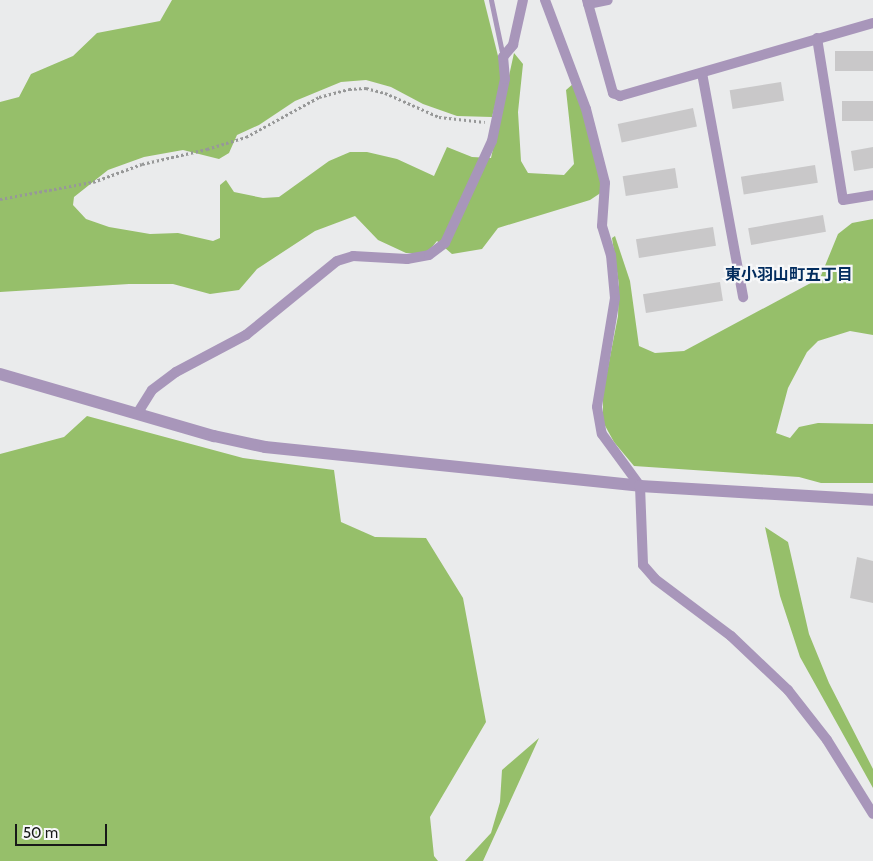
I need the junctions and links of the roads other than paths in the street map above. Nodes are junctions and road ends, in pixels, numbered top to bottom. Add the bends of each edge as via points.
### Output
1 (491, 0) edge
2 (523, 0) edge
3 (545, 0) edge
4 (608, 0) edge
5 (588, 2) edge
6 (873, 23) edge
7 (817, 38) junction
8 (503, 57) junction
9 (702, 73) junction
10 (873, 195) edge
11 (743, 297) dead end
12 (0, 374) edge
13 (137, 414) junction
14 (640, 486) junction
15 (873, 500) edge
16 (873, 814) edge

1 - 8 lane
2 - 8 street via 513,45
3 - 14 street via 586,109 604,183 602,226 610,256 615,298 597,407 602,434
4 - 5 street
5 - 9 street via 613,94 620,96
6 - 7 street
7 - 9 street
7 - 10 street via 843,200
8 - 13 street via 505,79 496,123 483,163 444,243 430,255 407,259 362,255 337,261 246,335 176,372 152,390
9 - 11 street
12 - 13 street
13 - 14 street via 214,436 284,450
14 - 15 street
14 - 16 street via 643,565 655,579 731,636 788,690 827,740

